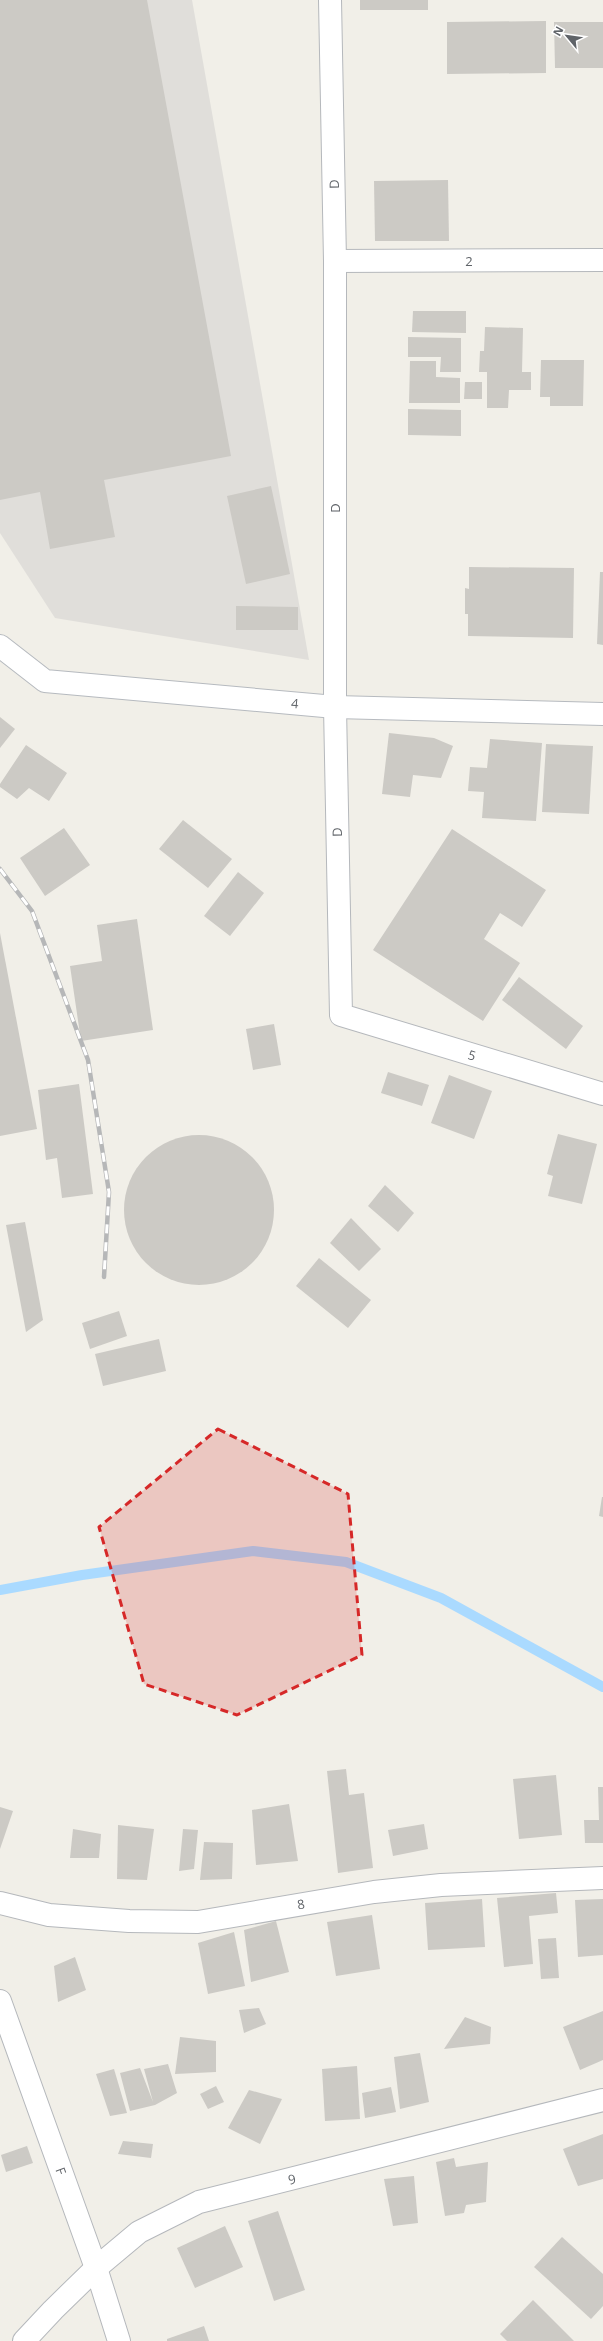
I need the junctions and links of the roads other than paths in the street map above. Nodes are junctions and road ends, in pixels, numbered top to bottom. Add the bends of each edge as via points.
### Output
1 (330, 0) edge
2 (603, 260) edge
3 (335, 261) junction
4 (0, 646) edge
5 (335, 707) junction
6 (603, 714) edge
7 (341, 1015) joint
8 (603, 1094) edge
9 (603, 1878) edge
10 (0, 1903) edge
11 (0, 2001) edge
12 (603, 2100) edge
13 (96, 2268) junction
14 (24, 2341) edge
15 (119, 2341) edge

1 - 3 street, D
2 - 3 street, 2
3 - 5 street, D
4 - 5 street, 4 via 45,681
5 - 6 street, 4
5 - 7 street, D
7 - 8 street, 5
9 - 10 street, 8 via 441,1885 381,1891 198,1922 129,1921 49,1915
11 - 13 street, F
12 - 13 street, 9 via 199,2202 139,2232
13 - 14 street, 9
13 - 15 street, F

